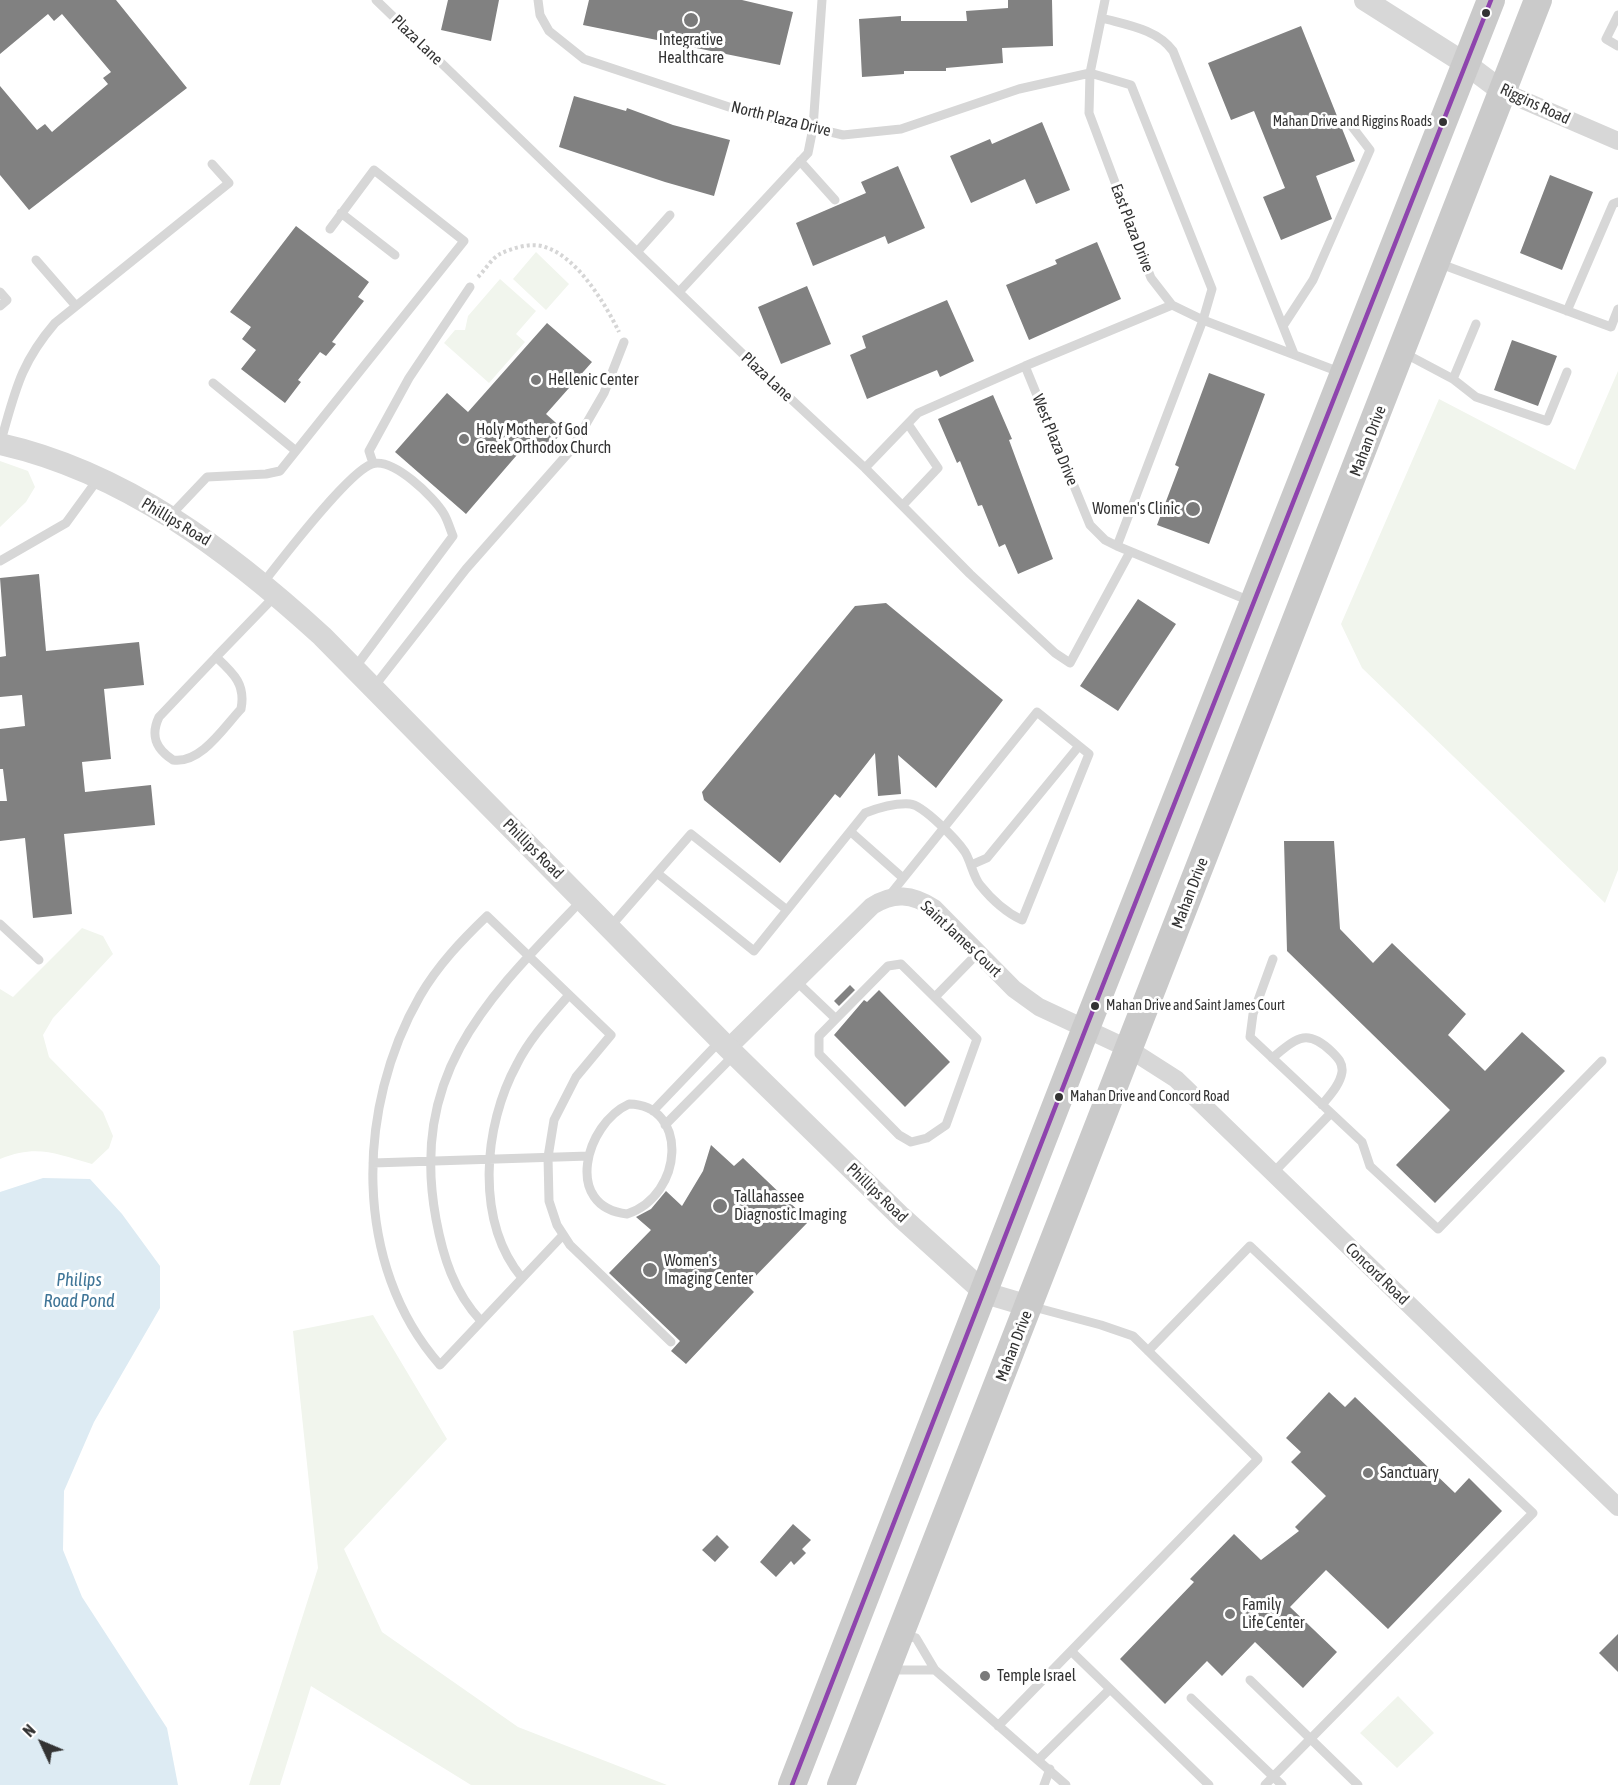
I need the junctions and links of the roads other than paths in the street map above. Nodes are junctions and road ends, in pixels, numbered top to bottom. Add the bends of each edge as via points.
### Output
1 (376, 0) edge
2 (538, 0) edge
3 (822, 0) edge
4 (1105, 0) edge
5 (1365, 0) edge
6 (1491, 0) edge
7 (1538, 0) edge
8 (1618, 15) edge
9 (1102, 18) junction
10 (1618, 46) edge
11 (1466, 64) junction
12 (1090, 73) junction
13 (1502, 91) junction
14 (1350, 124) dead end
15 (813, 128) junction
16 (1618, 141) edge
17 (800, 161) junction
18 (212, 164) dead end
19 (835, 200) dead end
20 (1618, 202) edge
21 (341, 213) junction
22 (670, 215) dead end
23 (330, 229) dead end
24 (637, 252) junction
25 (395, 255) dead end
26 (36, 260) dead end
27 (1436, 263) junction
28 (470, 287) road end
29 (0, 292) edge
30 (679, 292) junction
31 (1172, 305) junction
32 (0, 306) edge
33 (76, 306) junction
34 (1618, 309) edge
35 (1567, 311) junction
36 (1203, 320) junction
37 (1476, 324) dead end
38 (1283, 326) junction
39 (624, 342) road end
40 (1402, 352) junction
41 (1294, 354) junction
42 (1025, 366) junction
43 (1567, 372) dead end
44 (1344, 373) junction
45 (1453, 380) junction
46 (213, 383) dead end
47 (1385, 396) junction
48 (908, 424) junction
49 (0, 444) edge
50 (296, 451) junction
51 (373, 463) junction
52 (865, 468) junction
53 (98, 479) junction
54 (903, 505) junction
55 (170, 516) junction
56 (1117, 546) junction
57 (1130, 552) junction
58 (0, 561) edge
59 (269, 589) junction
60 (1255, 603) junction
61 (216, 657) junction
62 (354, 669) junction
63 (1221, 687) junction
64 (373, 688) junction
65 (1265, 704) junction
66 (1079, 746) junction
67 (943, 828) junction
68 (850, 832) junction
69 (971, 865) junction
70 (657, 873) junction
71 (903, 878) junction
72 (888, 898) junction
73 (583, 899) junction
74 (787, 910) junction
75 (0, 924) edge
76 (610, 927) junction
77 (978, 953) junction
78 (529, 956) junction
79 (1273, 959) dead end
80 (39, 960) dead end
81 (796, 981) junction
82 (569, 995) junction
83 (935, 997) junction
84 (836, 1019) junction
85 (1086, 1028) junction
86 (728, 1047) junction
87 (1129, 1049) junction
88 (1272, 1058) junction
89 (1602, 1061) dead end
90 (1322, 1105) junction
91 (653, 1111) junction
92 (1331, 1113) junction
93 (665, 1125) junction
94 (589, 1156) junction
95 (548, 1157) junction
96 (491, 1159) junction
97 (430, 1161) junction
98 (373, 1163) junction
99 (1273, 1173) junction
100 (563, 1235) junction
101 (522, 1278) junction
102 (985, 1293) junction
103 (1029, 1306) junction
104 (481, 1321) junction
105 (671, 1342) dead end
106 (1148, 1351) junction
107 (1618, 1507) edge
108 (855, 1625) junction
109 (899, 1634) junction
110 (1071, 1651) junction
111 (886, 1670) junction
112 (935, 1670) junction
113 (1251, 1680) dead end
114 (1110, 1689) junction
115 (1191, 1698) dead end
116 (998, 1726) junction
117 (1310, 1739) junction
118 (1038, 1760) junction
119 (1050, 1769) junction
120 (1274, 1777) junction
121 (792, 1785) edge
122 (841, 1785) edge
123 (1044, 1785) edge
124 (1066, 1785) edge
125 (1209, 1785) edge
126 (1265, 1785) edge
127 (1282, 1785) edge
128 (1358, 1785) edge

1 - 24 lane, Plaza Lane
2 - 15 lane, North Plaza Drive via 540,15 549,31 584,59 738,110
3 - 15 lane
4 - 9 lane, East Plaza Drive
5 - 11 street, Riggins Road
6 - 11 main road
7 - 13 main road, Mahan Drive
8 - 10 lane via 1606,39
9 - 12 lane, East Plaza Drive
9 - 38 lane via 1146,31 1165,40 1173,51
11 - 13 street, Riggins Road
11 - 44 main road
12 - 15 lane, North Plaza Drive via 1019,89 901,129 843,135
12 - 31 lane, East Plaza Drive via 1089,113 1151,278
12 - 36 lane via 1131,85 1212,289
13 - 16 street, Riggins Road
13 - 27 main road, Mahan Drive
14 - 38 lane via 1370,150 1313,280
15 - 17 lane via 808,153
17 - 19 lane
17 - 30 lane
18 - 33 lane via 229,183
20 - 35 lane via 1613,204
21 - 23 lane
21 - 25 lane
21 - 50 lane via 374,170 464,240
22 - 24 lane
24 - 30 lane, Plaza Lane
26 - 33 lane
27 - 35 lane
27 - 40 main road, Mahan Drive
28 - 51 lane via 410,378 369,451
29 - 32 lane via 7,300
30 - 52 lane, Plaza Lane
31 - 36 lane, East Plaza Drive
31 - 42 lane
33 - 49 lane via 34,348 20,375
34 - 35 lane via 1611,327
36 - 41 lane, East Plaza Drive
36 - 56 lane
37 - 45 lane
38 - 41 lane
39 - 64 lane via 604,393 571,450 459,577
40 - 45 lane
40 - 47 main road, Mahan Drive
41 - 44 lane, East Plaza Drive
42 - 48 lane via 918,413
42 - 56 lane, West Plaza Drive via 1090,525
43 - 45 lane via 1547,421 1476,397
44 - 47 main road
44 - 60 main road
46 - 50 lane
47 - 65 main road, Mahan Drive
48 - 52 lane
48 - 54 lane via 938,468
49 - 53 street, Phillips Road
50 - 55 lane via 280,471 207,477
51 - 59 lane via 332,500
51 - 62 lane via 394,466 429,495 444,513 453,536
52 - 54 lane, Plaza Lane
53 - 55 street, Phillips Road
53 - 58 lane via 66,523
54 - 57 lane, Plaza Lane via 978,582 1070,663
55 - 59 street, Phillips Road via 215,545
56 - 57 lane, West Plaza Drive
57 - 60 lane, West Plaza Drive
59 - 61 lane
59 - 62 street, Phillips Road
60 - 63 main road
61 - 61 lane via 159,717 154,728 156,744 173,760 187,759 200,752 242,709 238,680
62 - 64 street, Phillips Road
63 - 65 main road
63 - 85 main road
64 - 73 street, Phillips Road
65 - 87 main road, Mahan Drive
66 - 67 lane via 1037,712
66 - 69 lane via 987,858
66 - 69 lane via 1089,754 1022,920 1005,912 979,884
67 - 68 lane via 909,804 865,813
67 - 69 lane via 965,851
67 - 71 lane
68 - 71 lane
68 - 74 lane
70 - 74 lane via 691,834
70 - 74 lane via 754,951
70 - 76 lane
71 - 72 lane
72 - 77 street, Saint James Court via 905,895 921,899
72 - 81 street via 872,906
73 - 76 street, Phillips Road
73 - 78 lane
75 - 80 lane
76 - 86 street, Phillips Road
77 - 83 lane
77 - 85 street, Saint James Court via 1014,989 1039,1007
78 - 82 lane
78 - 97 lane via 492,996 455,1056 436,1110
78 - 98 lane via 487,916 437,970 420,996 394,1053 384,1084
79 - 88 lane via 1253,1014 1250,1037
81 - 84 lane
81 - 86 street
82 - 95 lane via 611,1035 576,1077 563,1100 554,1120
82 - 96 lane via 539,1029 504,1090 495,1117
83 - 84 lane via 901,964 888,966
83 - 84 lane via 977,1039 946,1125 927,1138 911,1142 899,1135 819,1054 819,1036
85 - 87 street, Saint James Court
85 - 102 main road
86 - 91 lane
86 - 93 lane
86 - 102 street, Phillips Road via 901,1217
87 - 99 street, Concord Road via 1176,1078
87 - 103 main road, Mahan Drive
88 - 90 lane
88 - 90 lane via 1294,1041 1312,1037 1320,1040 1340,1059 1342,1072
89 - 92 lane via 1438,1229 1371,1166 1362,1142
90 - 92 lane
91 - 93 lane
91 - 94 lane via 644,1104 629,1104 616,1110 597,1132
92 - 99 lane
93 - 94 lane via 671,1170 664,1185 636,1211 615,1213 595,1197 587,1174
94 - 95 lane
95 - 96 lane
95 - 100 lane via 549,1201
96 - 97 lane
96 - 101 lane via 496,1226 511,1265
97 - 98 lane
97 - 104 lane via 434,1209 445,1260 456,1289
98 - 104 lane via 371,1190 378,1230 397,1302 412,1329 440,1365
99 - 107 street, Concord Road
100 - 101 lane
100 - 105 lane
101 - 104 lane
102 - 103 street, Phillips Road
102 - 108 main road
103 - 106 lane via 1133,1336
103 - 109 main road, Mahan Drive
106 - 110 lane via 1258,1459
106 - 117 lane via 1250,1246 1533,1513
108 - 109 main road
108 - 121 main road
109 - 111 main road, Mahan Drive
109 - 112 lane via 916,1638
110 - 114 lane
110 - 116 lane
111 - 112 lane
111 - 122 main road, Mahan Drive
112 - 116 lane
113 - 117 lane
114 - 118 lane
114 - 125 lane
115 - 120 lane
116 - 118 lane
117 - 120 lane
117 - 128 lane
118 - 119 lane
119 - 123 lane
119 - 124 lane
120 - 126 lane
120 - 127 lane

